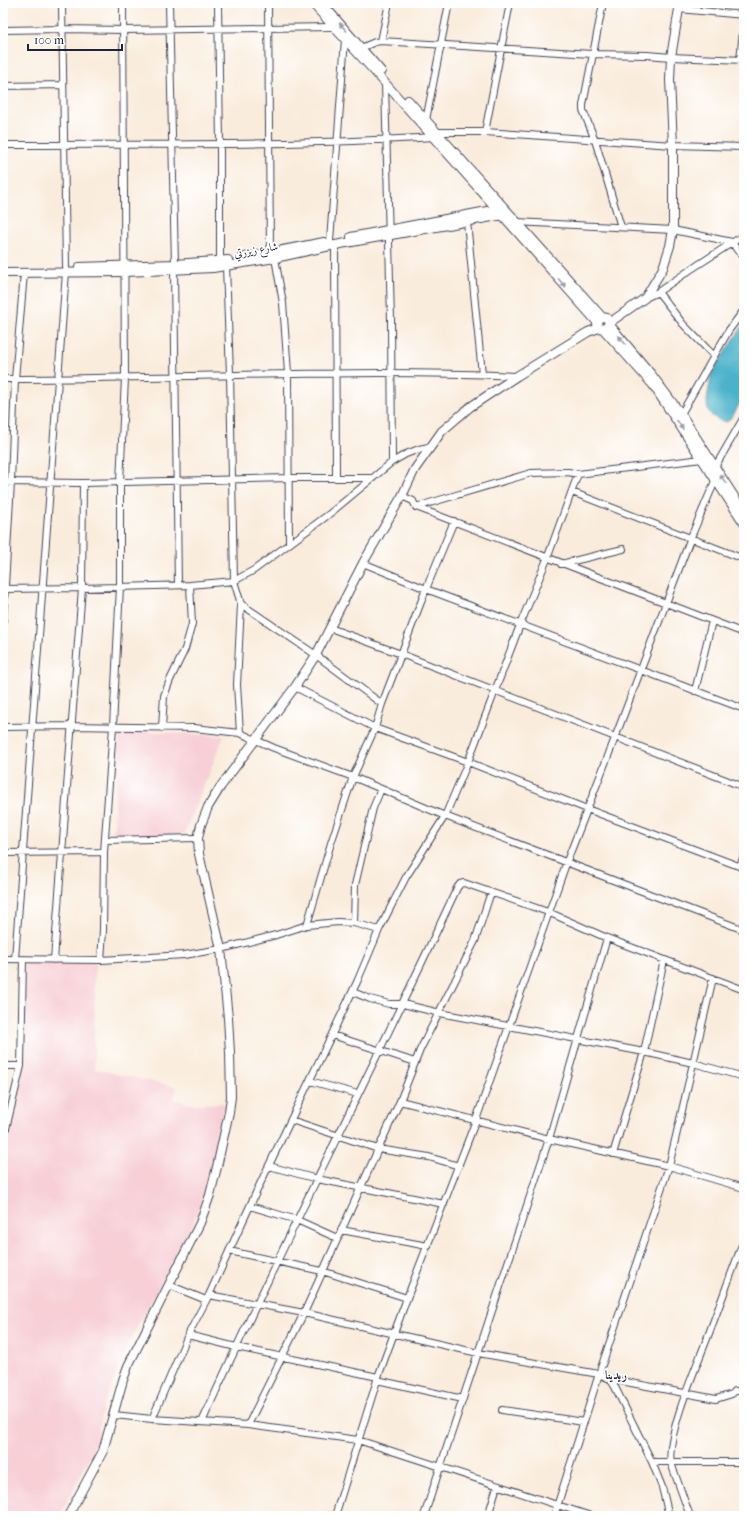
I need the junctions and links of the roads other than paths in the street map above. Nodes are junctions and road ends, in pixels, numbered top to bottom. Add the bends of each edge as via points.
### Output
1 (62, 3) edge
2 (123, 3) edge
3 (170, 3) edge
4 (218, 3) edge
5 (268, 3) edge
6 (312, 3) edge
7 (323, 3) edge
8 (389, 3) edge
9 (449, 3) edge
10 (510, 3) edge
11 (603, 3) edge
12 (680, 6) edge
13 (744, 15) edge
14 (744, 22) edge
15 (333, 26) junction
16 (269, 28) junction
17 (63, 29) junction
18 (218, 29) junction
19 (3, 30) edge
20 (124, 30) junction
21 (170, 30) junction
22 (345, 39) junction
23 (381, 41) junction
24 (440, 46) junction
25 (362, 48) junction
26 (501, 49) junction
27 (592, 54) junction
28 (671, 57) junction
29 (742, 60) edge
30 (385, 83) junction
31 (63, 85) junction
32 (3, 86) edge
33 (426, 120) junction
34 (485, 132) junction
35 (435, 134) junction
36 (386, 140) junction
37 (595, 140) junction
38 (336, 141) junction
39 (269, 143) junction
40 (124, 144) junction
41 (172, 144) junction
42 (220, 144) junction
43 (3, 145) edge
44 (64, 145) junction
45 (673, 146) junction
46 (744, 146) edge
47 (506, 215) junction
48 (467, 222) junction
49 (621, 227) junction
50 (673, 230) junction
51 (388, 234) junction
52 (744, 235) edge
53 (732, 242) junction
54 (332, 243) junction
55 (273, 255) junction
56 (744, 257) edge
57 (223, 264) junction
58 (174, 267) junction
59 (3, 268) edge
60 (124, 268) junction
61 (66, 269) junction
62 (3, 273) edge
63 (24, 273) junction
64 (658, 292) junction
65 (645, 298) junction
66 (744, 310) edge
67 (603, 323) junction
68 (714, 356) junction
69 (288, 373) junction
70 (335, 373) junction
71 (391, 373) junction
72 (230, 374) junction
73 (482, 374) junction
74 (517, 376) junction
75 (174, 377) junction
76 (125, 378) junction
77 (15, 379) junction
78 (58, 379) junction
79 (3, 380) edge
80 (681, 414) junction
81 (744, 417) edge
82 (429, 447) junction
83 (702, 459) junction
84 (392, 462) junction
85 (715, 467) junction
86 (578, 474) junction
87 (288, 478) junction
88 (336, 478) junction
89 (373, 478) junction
90 (232, 479) junction
91 (176, 481) junction
92 (715, 481) junction
93 (3, 482) edge
94 (11, 482) junction
95 (120, 482) junction
96 (49, 483) junction
97 (83, 483) junction
98 (572, 492) junction
99 (402, 496) junction
100 (416, 507) junction
101 (744, 512) edge
102 (454, 521) junction
103 (744, 523) edge
104 (691, 537) junction
105 (289, 543) junction
106 (623, 549) dead end
107 (547, 558) junction
108 (744, 559) edge
109 (363, 563) junction
110 (561, 564) junction
111 (234, 581) junction
112 (178, 585) junction
113 (190, 585) junction
114 (120, 586) junction
115 (42, 588) junction
116 (82, 588) junction
117 (4, 589) edge
118 (426, 589) junction
119 (665, 603) junction
120 (241, 604) junction
121 (3, 620) edge
122 (712, 621) junction
123 (520, 625) junction
124 (330, 628) junction
125 (744, 633) edge
126 (401, 654) junction
127 (316, 655) junction
128 (641, 671) junction
129 (295, 687) junction
130 (495, 690) junction
131 (695, 691) junction
132 (382, 704) junction
133 (744, 709) edge
134 (32, 726) junction
135 (72, 726) junction
136 (113, 726) junction
137 (3, 727) edge
138 (162, 728) junction
139 (375, 728) junction
140 (240, 734) junction
141 (615, 738) junction
142 (255, 740) junction
143 (468, 762) junction
144 (353, 777) junction
145 (744, 787) edge
146 (381, 789) junction
147 (587, 809) junction
148 (445, 816) junction
149 (198, 838) junction
150 (105, 840) junction
151 (62, 852) junction
152 (104, 852) junction
153 (3, 853) edge
154 (23, 853) junction
155 (744, 856) edge
156 (567, 861) junction
157 (742, 867) edge
158 (491, 892) junction
159 (548, 912) junction
160 (354, 923) junction
161 (307, 924) junction
162 (379, 930) junction
163 (744, 930) edge
164 (607, 938) junction
165 (220, 949) junction
166 (3, 959) edge
167 (15, 959) junction
168 (23, 960) junction
169 (54, 960) junction
170 (101, 960) junction
171 (664, 960) junction
172 (713, 978) junction
173 (744, 990) edge
174 (353, 992) junction
175 (403, 1004) junction
176 (440, 1013) junction
177 (508, 1027) junction
178 (332, 1034) junction
179 (577, 1039) junction
180 (379, 1051) junction
181 (644, 1052) junction
182 (416, 1062) junction
183 (693, 1063) junction
184 (3, 1066) edge
185 (21, 1066) junction
186 (744, 1076) edge
187 (310, 1081) junction
188 (358, 1094) junction
189 (400, 1101) junction
190 (291, 1120) junction
191 (476, 1120) junction
192 (339, 1136) junction
193 (549, 1139) junction
194 (3, 1141) edge
195 (378, 1149) junction
196 (613, 1154) junction
197 (269, 1166) junction
198 (459, 1166) junction
199 (669, 1166) junction
200 (317, 1179) junction
201 (361, 1188) junction
202 (744, 1188) edge
203 (444, 1204) junction
204 (250, 1206) junction
205 (297, 1220) junction
206 (341, 1230) junction
207 (337, 1238) junction
208 (744, 1240) edge
209 (428, 1246) junction
210 (229, 1251) junction
211 (278, 1262) junction
212 (322, 1271) junction
213 (169, 1285) junction
214 (208, 1297) junction
215 (407, 1298) junction
216 (257, 1303) junction
217 (304, 1313) junction
218 (394, 1333) junction
219 (188, 1335) junction
220 (236, 1347) junction
221 (478, 1353) junction
222 (283, 1357) junction
223 (599, 1374) junction
224 (377, 1379) junction
225 (610, 1379) junction
226 (744, 1391) edge
227 (686, 1394) junction
228 (463, 1399) junction
229 (502, 1410) dead end
230 (114, 1414) junction
231 (152, 1419) junction
232 (202, 1422) junction
233 (584, 1422) junction
234 (248, 1426) junction
235 (358, 1440) junction
236 (652, 1462) junction
237 (671, 1462) junction
238 (744, 1462) edge
239 (442, 1467) junction
240 (497, 1486) junction
241 (557, 1505) junction
242 (68, 1516) edge
243 (335, 1516) edge
244 (424, 1516) edge
245 (488, 1516) edge
246 (554, 1516) edge
247 (591, 1516) edge
248 (669, 1516) edge
249 (690, 1516) edge

1 - 17 street
2 - 20 street
3 - 21 street
4 - 18 street
5 - 16 street
6 - 15 street
25 -> 7 street
8 - 23 street
9 - 24 street
10 - 26 street
11 - 27 street
12 - 13 street
12 - 28 street
14 - 29 street
15 - 16 street
15 - 22 street
16 - 18 street
16 - 39 street
17 - 19 street
17 - 20 street
17 - 31 street
18 - 21 street
18 - 42 street
20 - 21 street
20 - 40 street
21 - 41 street
22 - 30 street
22 - 38 street
23 - 24 street
23 - 25 street
24 - 26 street
24 - 33 street
25 - 33 street
26 - 27 street
26 - 34 street
27 - 28 street
27 - 37 street via 583,110
28 - 29 street
28 - 45 street
30 - 35 street
30 - 36 street
31 - 32 street
31 - 44 street
33 - 35 street
34 - 35 street
34 - 37 street
35 - 36 street
35 - 47 street
36 - 38 street
36 - 51 street
37 - 45 street
37 - 49 street
38 - 39 street
38 - 54 street
39 - 42 street
39 - 55 street
40 - 41 street
40 - 44 street
40 - 60 street
41 - 42 street
41 - 58 street
42 - 57 street
43 - 44 street
44 - 61 street
45 - 46 street
45 - 50 street
47 - 48 street, شارع زيزرتي
47 - 49 street
47 - 51 street, شارع زيزرتي
47 - 67 street
48 - 51 street, شارع زيزرتي
48 - 73 street
49 - 50 street
50 - 53 street
50 - 65 street via 663,268
51 - 54 street, شارع زيزرتي
51 - 71 street
52 - 53 street
53 - 56 street
53 - 64 street
54 - 55 street, شارع زيزرتي
54 - 70 street
55 - 57 street, شارع زيزرتي
55 - 69 street via 281,289
57 - 58 street, شارع زيزرتي
57 - 72 street
58 - 60 street, شارع زيزرتي
58 - 75 street
59 - 61 street, شارع زيزرتي
60 - 61 street, شارع زيزرتي
60 - 76 street
61 - 63 street, شارع زيزرتي
61 - 78 street
62 - 63 street, شارع زيزرتي
63 - 77 street
64 - 65 street
64 - 68 street via 683,324
65 - 67 street via 616,319
66 - 68 street
67 - 74 street
80 -> 67 street via 651,374
67 -> 83 street via 653,386
68 - 80 street
69 - 70 street
69 - 72 street
69 - 87 street
70 - 71 street
70 - 88 street
71 - 73 street
71 - 84 street
72 - 75 street
72 - 90 street
73 - 74 street
74 - 82 street via 454,419
75 - 76 street
75 - 91 street
76 - 78 street
76 - 95 street
77 - 78 street
77 - 79 street
77 - 94 street
78 - 96 street
80 - 85 street
81 - 85 street
82 - 84 street via 406,454
82 - 99 street
83 - 86 street
83 - 92 street
84 - 89 street
101 -> 85 street
86 - 98 street
86 - 100 street via 531,473
87 - 88 street
87 - 90 street
87 - 105 street
88 - 89 street
89 - 105 street
90 - 91 street
90 - 111 street
91 - 95 street
91 - 112 street
92 - 103 street
92 - 104 street
93 - 94 street
94 - 96 street
94 - 117 street
95 - 97 street
95 - 114 street
96 - 97 street
96 - 115 street
97 - 116 street
98 - 104 street
98 - 107 street
99 - 100 street via 413,501
99 - 109 street
100 - 102 street
102 - 107 street
102 - 118 street
104 - 108 street
104 - 119 street
105 - 111 street via 254,570
106 - 110 street
107 - 110 street
107 - 123 street
109 - 118 street
109 - 124 street
110 - 119 street
111 - 113 street
111 - 120 street
112 - 113 street
112 - 114 street
113 - 138 street via 192,624 185,648 164,696
114 - 116 street
114 - 136 street
115 - 116 street
115 - 117 street
115 - 134 street
116 - 135 street
117 - 121 street
118 - 123 street
118 - 126 street
119 - 122 street
119 - 128 street
120 - 127 street
120 - 140 street via 237,684
122 - 125 street
122 - 131 street
123 - 128 street
123 - 130 street
124 - 126 street
124 - 127 street
126 - 130 street
126 - 132 street
127 - 129 street
127 - 132 street
128 - 131 street
128 - 141 street
129 - 139 street
129 - 142 street
130 - 141 street
130 - 143 street
131 - 133 street
132 - 139 street
134 - 135 street
134 - 137 street
134 - 154 street
135 - 136 street
135 - 151 street
136 - 138 street
136 - 150 street
138 - 140 street via 194,728
139 - 143 street
139 - 144 street
140 - 142 street
141 - 145 street
141 - 147 street
142 - 144 street
142 - 149 street via 215,794
143 - 147 street
143 - 148 street
144 - 146 street
144 - 161 street
146 - 148 street
146 - 160 street via 373,808 356,879
147 - 156 street
147 - 157 street
148 - 156 street
148 - 162 street via 406,877
149 - 150 street
149 - 165 street via 199,854
150 - 152 street
151 - 152 street
151 - 154 street
151 - 169 street
152 - 170 street
153 - 154 street
154 - 167 street
155 - 157 street
156 - 159 street
156 - 163 street
158 - 159 street
158 - 175 street via 460,884
158 - 176 street via 475,941
159 - 164 street
159 - 177 street
160 - 161 street
160 - 162 street
161 - 165 street via 276,935
162 - 174 street
164 - 171 street
164 - 179 street
165 - 170 street via 184,955
165 - 213 street via 228,1018 231,1097 218,1167 206,1208
166 - 167 street
167 - 168 street
168 - 169 street
168 - 185 street
169 - 170 street
171 - 172 street
171 - 181 street
172 - 173 street
172 - 183 street
174 - 175 street via 390,1004
174 - 178 street
175 - 176 street
175 - 180 street
176 - 177 street
176 - 182 street
177 - 179 street
177 - 191 street
178 - 180 street
178 - 187 street
179 - 181 street
179 - 193 street
180 - 182 street
180 - 188 street
181 - 183 street
181 - 196 street
182 - 189 street
183 - 186 street
183 - 199 street
184 - 185 street
185 - 194 street
187 - 188 street
187 - 190 street
188 - 192 street
189 - 191 street
189 - 195 street
190 - 192 street
190 - 197 street
191 - 193 street
191 - 198 street
192 - 195 street
192 - 200 street
193 - 196 street
193 - 221 street
195 - 198 street via 428,1157
195 - 201 street
196 - 199 street
197 - 200 street
197 - 204 street
198 - 203 street
199 - 202 street
199 - 223 street
200 - 201 street
200 - 205 street
201 - 203 street
201 - 206 street
203 - 209 street
204 - 205 street
204 - 210 street
205 - 207 street
205 - 211 street
206 - 207 street
206 - 209 street
207 - 212 street
208 - 227 street
209 - 215 street
210 - 211 street
210 - 214 street
211 - 212 street
211 - 216 street
212 - 215 street
212 - 217 street
213 - 214 street
213 - 230 street via 128,1366
214 - 216 street
214 - 219 street
215 - 218 street
216 - 217 street
216 - 220 street
217 - 218 street
217 - 222 street
218 - 221 street
218 - 224 street
219 - 220 street
219 - 231 street
220 - 222 street
220 - 232 street
221 - 223 street
221 - 228 street
222 - 224 street
222 - 234 street
223 - 225 street
223 - 233 street
224 - 228 street
224 - 235 street
225 - 227 street
225 - 236 street
226 - 227 street via 735,1391 716,1399
227 - 237 street via 670,1444
228 - 239 street
229 - 233 street
230 - 231 street
230 - 242 street via 100,1457
231 - 232 street
232 - 234 street
233 - 241 street
234 - 235 street
235 - 239 street
235 - 243 street
236 - 237 street
236 - 248 street via 662,1487
237 - 238 street
237 - 249 street
239 - 240 street
239 - 244 street
240 - 241 street
240 - 245 street
241 - 246 street
241 - 247 street

